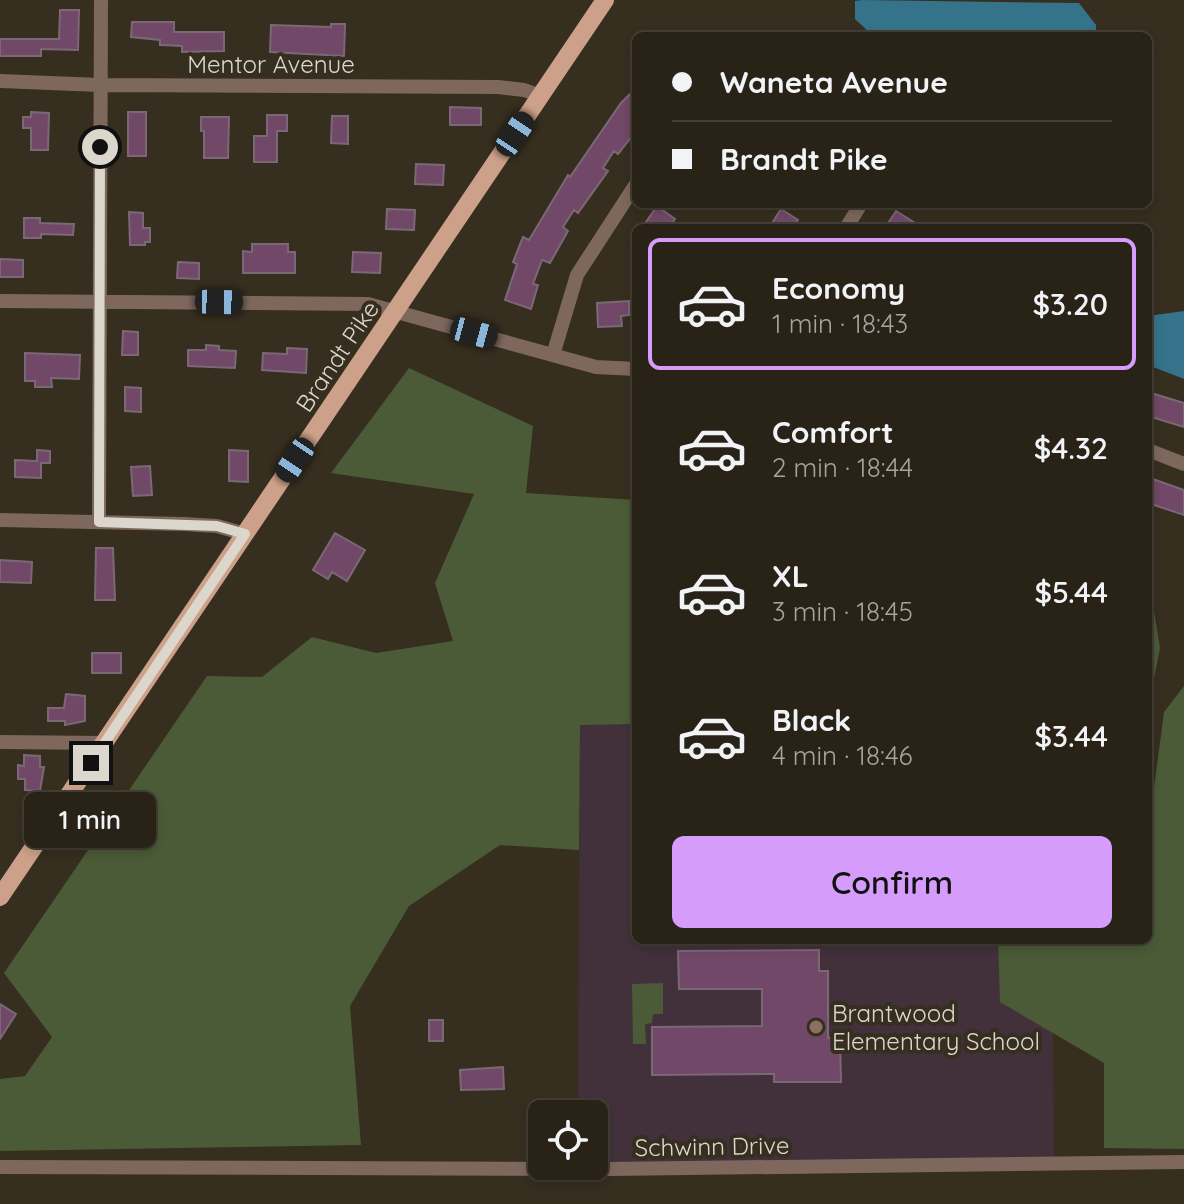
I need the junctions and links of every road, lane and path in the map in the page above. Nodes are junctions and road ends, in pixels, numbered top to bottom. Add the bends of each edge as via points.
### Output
1 (101, 0) edge
2 (605, 0) edge
3 (0, 81) edge
4 (100, 85) junction
5 (541, 96) junction
6 (632, 190) edge
7 (0, 301) edge
8 (99, 301) junction
9 (396, 311) junction
10 (553, 355) junction
11 (632, 369) edge
12 (1152, 452) edge
13 (1184, 464) edge
14 (0, 520) edge
15 (99, 522) junction
16 (245, 534) junction
17 (0, 742) edge
18 (105, 743) junction
19 (0, 897) edge
20 (1184, 1162) edge
21 (0, 1167) edge

1 - 4 street
2 - 5 main road, Brandt Pike
3 - 4 street, Mentor Avenue
4 - 5 street, Mentor Avenue via 498,87
4 - 8 street
5 - 9 main road, Brandt Pike
6 - 10 street via 577,275
7 - 8 street
8 - 9 street via 368,304
8 - 15 street
9 - 10 street
9 - 16 main road, Brandt Pike
10 - 11 street via 596,367
12 - 13 street
14 - 15 street
15 - 16 street via 217,526
16 - 18 main road, Brandt Pike
17 - 18 street
18 - 19 main road, Brandt Pike
20 - 21 street, Schwinn Drive via 609,1169

